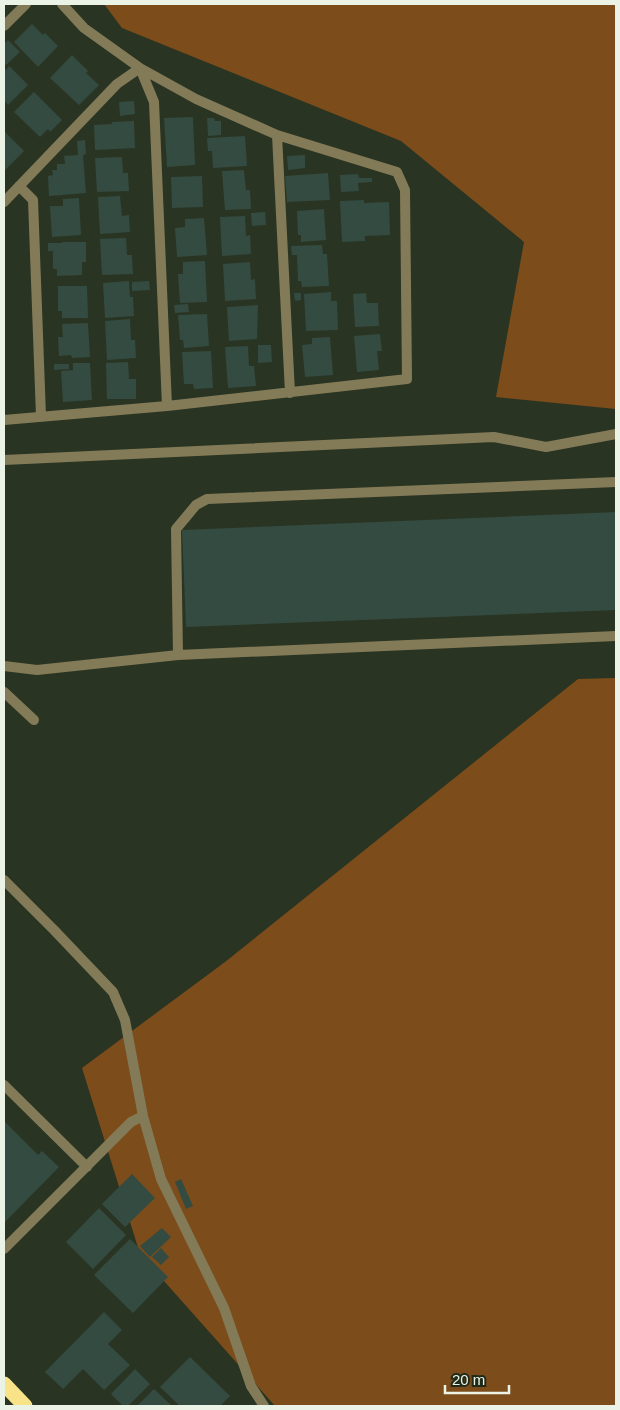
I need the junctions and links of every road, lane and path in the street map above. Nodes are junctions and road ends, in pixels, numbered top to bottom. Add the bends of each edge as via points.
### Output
1 (26, 4) edge
2 (62, 4) edge
3 (4, 26) edge
4 (140, 68) junction
5 (277, 135) junction
6 (19, 186) junction
7 (4, 202) edge
8 (290, 393) junction
9 (167, 406) junction
10 (41, 416) junction
11 (4, 420) edge
12 (616, 434) edge
13 (4, 460) edge
14 (616, 482) edge
15 (616, 636) edge
16 (178, 655) junction
17 (4, 666) edge
18 (4, 692) edge
19 (34, 720) dead end
20 (4, 880) edge
21 (4, 1085) edge
22 (143, 1116) junction
23 (87, 1167) junction
24 (4, 1249) edge
25 (4, 1384) edge
26 (25, 1406) edge
27 (264, 1406) edge

1 - 3 street
2 - 4 street via 84,28
4 - 5 street via 196,99
4 - 6 street via 117,84
4 - 9 street via 154,102
5 - 8 street
5 - 8 street via 397,172 405,190 407,379
6 - 7 street
6 - 10 street via 33,200
8 - 9 street
9 - 10 street
10 - 11 street
12 - 13 street via 546,447 494,437
14 - 16 street via 207,499 196,505 176,529
15 - 16 street
16 - 17 street via 37,670
18 - 19 street
20 - 22 street via 113,992 125,1020
21 - 23 street
22 - 23 street via 130,1122
22 - 27 street via 161,1180 224,1308 251,1386
23 - 24 street
25 - 26 highway

